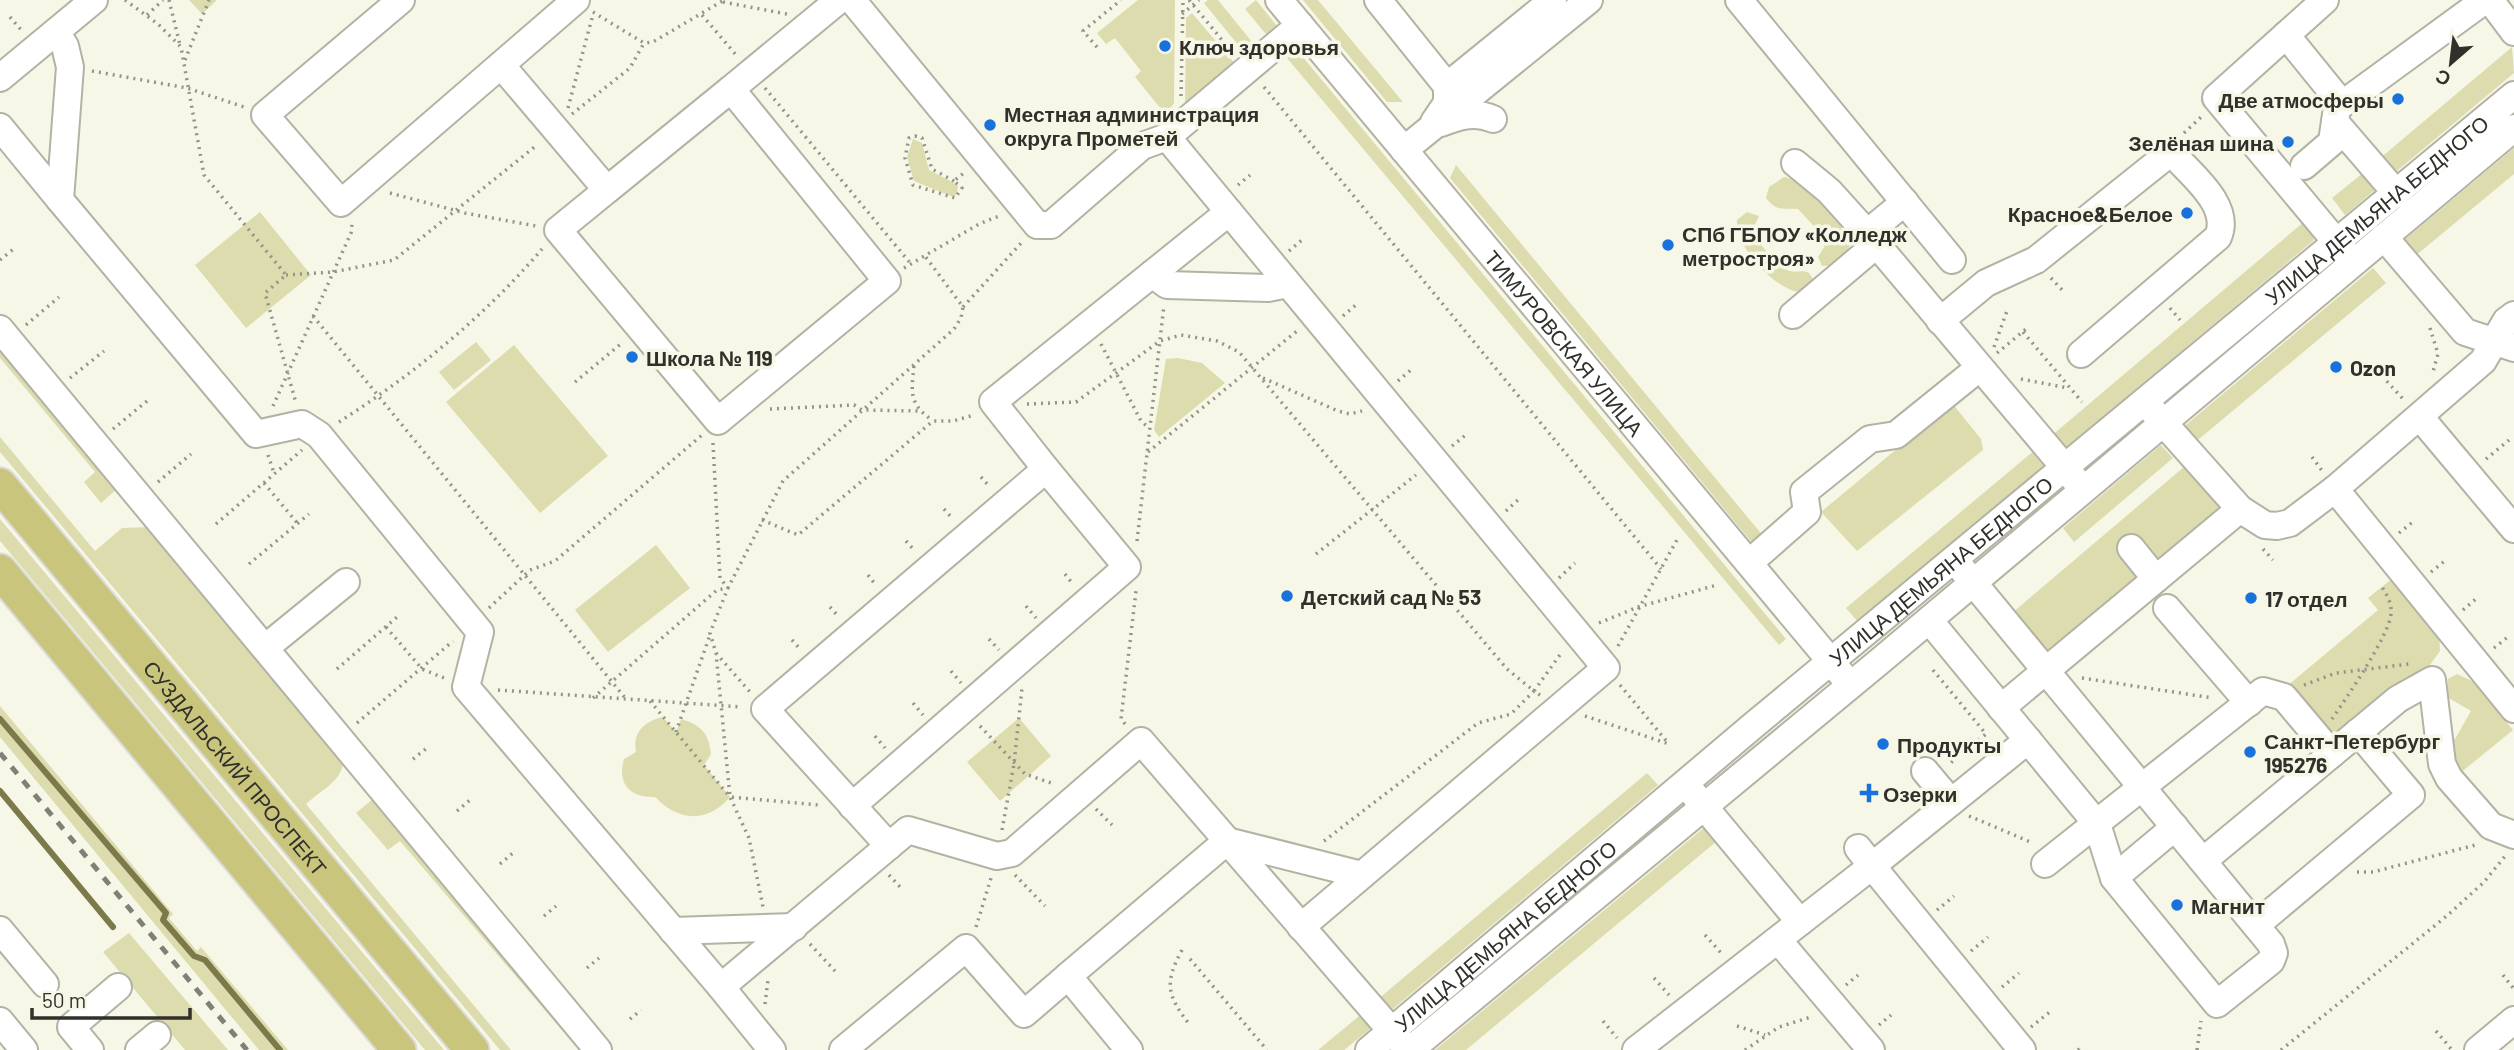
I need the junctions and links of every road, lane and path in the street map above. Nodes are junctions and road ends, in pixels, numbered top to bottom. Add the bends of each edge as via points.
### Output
1 (94, 0) edge
2 (125, 0) edge
3 (163, 0) edge
4 (169, 0) edge
5 (209, 0) edge
6 (401, 0) edge
7 (839, 0) edge
8 (852, 0) edge
9 (1121, 0) edge
10 (1182, 0) edge
11 (1189, 0) edge
12 (1199, 0) edge
13 (1279, 0) edge
14 (1378, 0) edge
15 (1553, 0) edge
16 (1590, 0) edge
17 (1739, 0) edge
18 (2325, 0) edge
19 (2487, 0) edge
20 (723, 1) edge
21 (1193, 5) junction
22 (585, 6) edge
23 (1182, 14) junction
24 (147, 15) junction
25 (702, 15) junction
26 (817, 18) junction
27 (1300, 25) junction
28 (55, 32) junction
29 (2514, 32) edge
30 (2287, 35) junction
31 (644, 43) junction
32 (181, 47) junction
33 (1097, 47) dead end
34 (185, 60) junction
35 (501, 65) junction
36 (70, 67) junction
37 (1248, 69) junction
38 (0, 78) edge
39 (741, 81) junction
40 (1447, 86) junction
41 (187, 88) junction
42 (2514, 95) edge
43 (2221, 103) junction
44 (2339, 113) junction
45 (265, 115) junction
46 (1187, 119) junction
47 (1493, 119) dead end
48 (0, 127) edge
49 (1431, 127) junction
50 (2514, 128) edge
51 (558, 129) junction
52 (1167, 137) junction
53 (1404, 150) junction
54 (2171, 152) junction
55 (984, 158) junction
56 (1795, 163) dead end
57 (2304, 166) dead end
58 (954, 181) junction
59 (363, 185) junction
60 (607, 190) junction
61 (2397, 194) junction
62 (60, 200) junction
63 (1905, 202) junction
64 (341, 203) junction
65 (456, 211) junction
66 (1228, 212) junction
67 (1030, 215) junction
68 (558, 230) junction
69 (2384, 237) junction
70 (1872, 239) junction
71 (16, 247) dead end
72 (2345, 253) junction
73 (925, 256) junction
74 (0, 260) edge
75 (1952, 260) dead end
76 (912, 264) junction
77 (333, 272) junction
78 (286, 275) junction
79 (1159, 279) junction
80 (887, 281) junction
81 (1288, 284) junction
82 (59, 297) dead end
83 (963, 307) junction
84 (2008, 308) dead end
85 (1793, 315) dead end
86 (2514, 315) edge
87 (313, 316) junction
88 (1315, 316) junction
89 (1940, 321) junction
90 (2428, 321) dead end
91 (1090, 324) junction
92 (640, 328) junction
93 (4, 334) edge
94 (1160, 341) junction
95 (2504, 345) edge
96 (104, 351) dead end
97 (2081, 354) dead end
98 (914, 365) junction
99 (1251, 367) junction
100 (1981, 370) junction
101 (1116, 371) junction
102 (288, 372) junction
103 (1259, 376) junction
104 (2382, 376) dead end
105 (2431, 379) dead end
106 (575, 382) dead end
107 (2071, 389) junction
108 (53, 392) junction
109 (1380, 396) junction
110 (378, 397) junction
111 (147, 401) dead end
112 (993, 401) junction
113 (2082, 402) dead end
114 (2146, 403) junction
115 (769, 410) dead end
116 (862, 410) junction
117 (919, 411) junction
118 (2420, 417) junction
119 (933, 421) junction
120 (2164, 423) junction
121 (715, 424) junction
122 (1150, 428) junction
123 (311, 430) junction
124 (260, 433) junction
125 (2509, 440) dead end
126 (96, 443) junction
127 (1147, 453) junction
128 (191, 454) dead end
129 (1046, 469) junction
130 (2066, 470) junction
131 (274, 473) junction
132 (2468, 474) junction
133 (264, 483) junction
134 (0, 485) edge
135 (2335, 489) junction
136 (2084, 490) junction
137 (141, 497) junction
138 (2240, 509) junction
139 (309, 514) dead end
140 (1365, 515) dead end
141 (762, 520) junction
142 (216, 524) dead end
143 (298, 524) junction
144 (2514, 529) edge
145 (1678, 538) dead end
146 (2130, 548) dead end
147 (1316, 554) dead end
148 (2390, 557) junction
149 (1955, 562) junction
150 (1749, 563) junction
151 (249, 564) dead end
152 (1128, 567) junction
153 (1661, 569) junction
154 (0, 571) edge
155 (522, 576) junction
156 (2156, 579) junction
157 (346, 582) dead end
158 (1974, 582) junction
159 (1717, 584) dead end
160 (729, 588) junction
161 (1638, 607) junction
162 (2167, 608) dead end
163 (397, 617) dead end
164 (1928, 620) junction
165 (473, 623) junction
166 (386, 627) junction
167 (710, 633) junction
168 (1575, 633) junction
169 (265, 648) junction
170 (716, 653) junction
171 (1026, 654) junction
172 (2460, 657) junction
173 (1832, 663) junction
174 (337, 668) dead end
175 (1606, 668) junction
176 (422, 669) junction
177 (2365, 669) junction
178 (1933, 670) dead end
179 (2046, 671) junction
180 (2432, 680) junction
181 (610, 683) junction
182 (1851, 684) junction
183 (466, 687) junction
184 (1534, 691) junction
185 (2284, 697) junction
186 (593, 698) junction
187 (626, 699) junction
188 (650, 701) junction
189 (2249, 703) junction
190 (685, 704) junction
191 (721, 705) junction
192 (964, 708) junction
193 (1561, 708) junction
194 (2001, 708) junction
195 (765, 709) junction
196 (2514, 709) edge
197 (676, 732) junction
198 (2358, 732) junction
199 (339, 737) junction
200 (2028, 740) junction
201 (1140, 741) junction
202 (2325, 746) junction
203 (427, 748) dead end
204 (413, 759) dead end
205 (1014, 764) junction
206 (1928, 775) joint
207 (1684, 784) junction
208 (2143, 786) junction
209 (1080, 793) junction
210 (730, 797) junction
211 (470, 800) dead end
212 (1951, 802) junction
213 (824, 805) dead end
214 (852, 806) junction
215 (1704, 806) junction
216 (457, 811) dead end
217 (2097, 824) junction
218 (2175, 827) junction
219 (2508, 839) edge
220 (1227, 841) junction
221 (890, 846) junction
222 (513, 853) dead end
223 (997, 856) junction
224 (1865, 857) junction
225 (1301, 859) junction
226 (2052, 859) joint
227 (2203, 861) junction
228 (500, 864) dead end
229 (2324, 868) junction
230 (1363, 875) junction
231 (2114, 878) junction
232 (556, 906) dead end
233 (1045, 906) dead end
234 (544, 916) dead end
235 (1800, 922) junction
236 (2256, 925) junction
237 (794, 927) junction
238 (1301, 927) junction
239 (0, 930) edge
240 (673, 931) junction
241 (770, 937) junction
242 (1778, 940) junction
243 (966, 948) junction
244 (1182, 950) dead end
245 (599, 958) dead end
246 (1190, 959) dead end
247 (587, 968) dead end
248 (835, 971) dead end
249 (2503, 975) dead end
250 (1068, 976) junction
251 (45, 984) dead end
252 (118, 987) dead end
253 (721, 987) junction
254 (2514, 989) edge
255 (1836, 1009) junction
256 (641, 1010) dead end
257 (630, 1019) dead end
258 (2514, 1020) edge
259 (0, 1021) edge
260 (1189, 1024) dead end
261 (1737, 1026) dead end
262 (2436, 1031) dead end
263 (1766, 1035) junction
264 (767, 1044) edge
265 (1403, 1044) edge
266 (24, 1050) edge
267 (90, 1050) edge
268 (399, 1050) edge
269 (472, 1050) edge
270 (598, 1050) edge
271 (843, 1050) edge
272 (1129, 1050) edge
273 (1267, 1050) edge
274 (1369, 1050) edge
275 (1636, 1050) edge
276 (1745, 1050) edge
277 (1871, 1050) edge
278 (2022, 1050) edge
279 (2281, 1050) edge
280 (2452, 1050) edge
281 (2478, 1050) edge

1 - 28 street
2 - 24 path
3 - 24 path
4 - 32 path
5 - 34 path
6 - 45 street
7 - 26 street
8 - 55 street
9 - 33 path via 1083,31
10 - 23 path
11 - 21 path
12 - 21 path
13 - 27 street, ТИМУРОВСКАЯ УЛИЦА
14 - 40 street
15 - 40 street
16 - 49 street
17 - 63 street
18 - 30 street
19 - 29 street
19 - 44 street
20 - 25 path
20 - 26 path
21 - 23 path
21 - 37 path
22 - 31 path
22 - 31 path via 565,120 630,68
22 - 35 street
23 - 46 path via 1180,110
24 - 32 path
25 - 31 path
25 - 39 path
26 - 39 street
27 - 37 street
27 - 53 street, ТИМУРОВСКАЯ УЛИЦА
28 - 36 street
28 - 38 street
30 - 43 street via 2216,98
30 - 44 street
32 - 34 path
34 - 41 path
35 - 51 street
35 - 59 street
36 - 41 path
36 - 62 street
37 - 46 street
37 - 153 path
39 - 60 street
39 - 76 path
39 - 80 street
40 - 49 street via 1447,103
41 - 45 path
41 - 78 path via 204,175
42 - 61 street, УЛИЦА ДЕМЬЯНА БЕДНОГО
43 - 54 path via 2189,127
43 - 72 street
44 - 57 street via 2332,142
44 - 61 street
45 - 64 street
46 - 52 street
47 - 49 street via 1483,114 1458,116
48 - 62 street
49 - 53 street
50 - 69 street, УЛИЦА ДЕМЬЯНА БЕДНОГО
51 - 60 street
51 - 65 path
52 - 66 street
52 - 67 street via 1142,146 1051,225
53 - 150 street, ТИМУРОВСКАЯ УЛИЦА
54 - 89 street via 2035,260 1986,283
54 - 97 street via 2217,205 2222,226 2218,237
55 - 58 path
55 - 67 street
56 - 70 street via 1829,191
58 - 58 path via 961,188 955,198 913,185 905,158 909,138 922,138 932,169
59 - 64 street
59 - 65 path
60 - 68 street
61 - 72 street, УЛИЦА ДЕМЬЯНА БЕДНОГО
62 - 124 street via 256,434
63 - 70 street
63 - 75 street
64 - 77 path via 352,227
65 - 68 path
65 - 77 path via 394,260
66 - 79 street
66 - 81 street
67 - 73 path via 979,224
67 - 83 path
68 - 92 street
68 - 110 path via 502,296
69 - 72 street, УЛИЦА ДЕМЬЯНА БЕДНОГО
69 - 95 street via 2465,332
70 - 85 street
70 - 89 street
71 - 74 path
72 - 114 street, УЛИЦА ДЕМЬЯНА БЕДНОГО
72 - 120 street, УЛИЦА ДЕМЬЯНА БЕДНОГО
73 - 76 path
73 - 83 path
76 - 80 path
77 - 78 path
77 - 87 path
78 - 102 path via 265,293
79 - 81 street via 1268,288
79 - 91 street
79 - 94 path
80 - 121 street
81 - 88 street
82 - 93 path
83 - 98 path via 954,329
84 - 107 path via 1990,359 2025,331
86 - 95 street
87 - 102 path
87 - 110 path
88 - 99 path
88 - 109 street
89 - 100 street
90 - 105 path via 2438,354
91 - 101 path
91 - 112 street
92 - 106 path
92 - 121 street
93 - 108 street
94 - 99 path via 1199,336 1238,352
94 - 101 path
94 - 122 path
95 - 118 street
96 - 108 path
98 - 116 path
98 - 117 path via 912,397
99 - 103 path
99 - 127 path
100 - 107 path
100 - 130 street
100 - 150 street via 1896,435 1870,439 1804,492 1807,512
101 - 112 path via 1076,402
101 - 122 path
102 - 123 path
102 - 124 path
103 - 109 path via 1350,414 1362,411
103 - 184 path via 1507,669
104 - 118 path
107 - 113 path
108 - 126 street
109 - 168 street
110 - 123 path
110 - 155 path
111 - 126 path
112 - 119 path via 973,416
112 - 129 street
114 - 120 street
114 - 130 street, УЛИЦА ДЕМЬЯНА БЕДНОГО
115 - 116 path via 854,405
116 - 117 path
116 - 141 path via 783,481
117 - 119 path
118 - 132 street
118 - 135 street
119 - 141 path via 799,535
120 - 136 street, УЛИЦА ДЕМЬЯНА БЕДНОГО
120 - 138 street
121 - 155 path via 555,561
121 - 160 path via 720,578
122 - 127 path
123 - 124 street
123 - 131 path
123 - 165 street
124 - 131 path
125 - 132 path
126 - 137 street
127 - 152 path via 1137,540
128 - 137 path
129 - 152 street
129 - 195 street
130 - 136 street
130 - 149 street, УЛИЦА ДЕМЬЯНА БЕДНОГО
131 - 133 path
132 - 144 street
133 - 142 path
133 - 143 path
134 - 269 main road, СУЗДАЛЬСКИЙ ПРОСПЕКТ
135 - 138 street via 2290,523 2277,526
135 - 148 street
136 - 158 street, УЛИЦА ДЕМЬЯНА БЕДНОГО
137 - 169 street
138 - 156 street
139 - 143 path
140 - 147 path
141 - 160 path
143 - 151 path
145 - 153 path
146 - 156 street
148 - 172 street
148 - 177 path via 2380,570 2392,615
149 - 158 street
149 - 173 street, УЛИЦА ДЕМЬЯНА БЕДНОГО
150 - 173 street, ТИМУРОВСКАЯ УЛИЦА
152 - 171 street
152 - 201 path via 1137,586 1121,719
153 - 161 path
154 - 268 main road
155 - 165 path
155 - 181 path
156 - 179 street
157 - 169 street
158 - 164 street, УЛИЦА ДЕМЬЯНА БЕДНОГО
158 - 179 street
159 - 161 path
160 - 167 path
160 - 181 path via 717,590
161 - 168 path
161 - 175 path
162 - 189 street
163 - 166 path
164 - 182 street, УЛИЦА ДЕМЬЯНА БЕДНОГО
164 - 194 street
165 - 176 path
165 - 183 street via 480,632
166 - 174 path
166 - 176 path
167 - 170 path
167 - 190 path
168 - 175 street
168 - 184 path
169 - 199 street
170 - 191 path
170 - 195 path
171 - 192 street
171 - 205 path
172 - 177 path
172 - 180 street
172 - 196 street
173 - 182 street, ТИМУРОВСКАЯ УЛИЦА
173 - 207 street, УЛИЦА ДЕМЬЯНА БЕДНОГО
175 - 193 street
175 - 193 path via 1669,744
176 - 183 path
176 - 199 path
177 - 185 path via 2336,673 2297,687
177 - 202 path
178 - 206 path via 1986,734
179 - 189 path
179 - 194 street
179 - 208 street
180 - 198 street via 2398,699
180 - 219 street via 2442,764 2491,826
181 - 186 path
181 - 187 path
182 - 215 street, УЛИЦА ДЕМЬЯНА БЕДНОГО
183 - 186 path
183 - 240 street
184 - 193 path
184 - 225 path via 1511,714 1478,723
185 - 189 street via 2263,691
185 - 202 street
186 - 187 path
187 - 188 path
188 - 190 path
188 - 197 path
189 - 208 street
190 - 191 path
190 - 197 path
191 - 195 path
191 - 210 path
192 - 205 path
192 - 214 street
193 - 230 street
194 - 200 street
195 - 214 street
197 - 210 path
198 - 202 street
198 - 229 street via 2411,795
199 - 270 street
200 - 212 street
200 - 217 street
201 - 209 street
201 - 220 street
202 - 227 street
203 - 204 path
205 - 209 path via 1025,774
205 - 223 path
206 - 212 street
207 - 215 street
207 - 265 street, УЛИЦА ДЕМЬЯНА БЕДНОГО
208 - 217 street
208 - 218 street
209 - 223 street via 1012,853
210 - 213 path
210 - 241 path via 749,838
211 - 216 path
212 - 224 street
212 - 226 path via 1971,818
214 - 221 street
215 - 235 street
215 - 265 street, УЛИЦА ДЕМЬЯНА БЕДНОГО
217 - 226 street
217 - 231 street
218 - 227 street
218 - 231 street
219 - 229 path via 2373,872 2341,873
219 - 279 path via 2493,872 2448,915
220 - 225 street
220 - 238 street
220 - 250 street
221 - 223 street via 908,830
221 - 237 street
222 - 228 path
223 - 233 path
223 - 243 path
224 - 235 street
224 - 278 street
225 - 230 street
227 - 236 street
229 - 236 street
230 - 238 street
231 - 236 street via 2217,1004 2271,961 2271,944
232 - 234 path
235 - 242 street
237 - 241 street
237 - 248 path
238 - 265 street
239 - 251 street
240 - 241 street
240 - 253 street
241 - 253 street
241 - 264 path
242 - 255 street
242 - 275 street
243 - 250 street via 1024,1014
243 - 271 street
244 - 260 path via 1170,976 1170,994
245 - 247 path
246 - 273 path
249 - 254 path
250 - 272 street
252 - 267 street via 71,1027
253 - 264 street
255 - 263 path
255 - 277 street
256 - 257 path
258 - 281 street
259 - 266 street
261 - 263 path
262 - 280 path
263 - 276 path
265 - 274 street, УЛИЦА ДЕМЬЯНА БЕДНОГО

